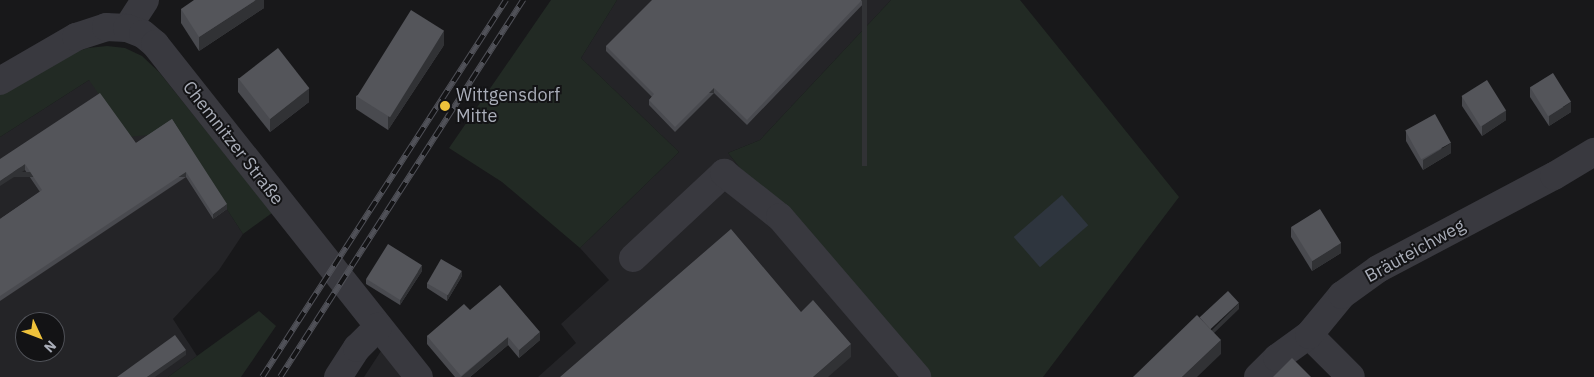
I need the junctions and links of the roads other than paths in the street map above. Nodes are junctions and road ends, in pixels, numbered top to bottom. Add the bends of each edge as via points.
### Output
1 (145, 0) edge
2 (127, 28) junction
3 (0, 81) edge
4 (1594, 152) edge
5 (632, 258) dead end
6 (378, 327) junction
7 (1309, 335) junction
8 (338, 377) edge
9 (419, 377) edge
10 (917, 377) edge
11 (1258, 377) edge
12 (1351, 377) edge

1 - 2 street
2 - 3 street, Chemnitzer Straße via 106,28 76,37
2 - 6 street, Chemnitzer Straße via 143,34 155,44
4 - 7 street, Bräuteichweg via 1378,269 1342,295
5 - 10 street via 724,173 780,217
6 - 8 street via 357,348
6 - 9 street, Chemnitzer Straße
7 - 11 street, Bräuteichweg via 1276,358
7 - 12 street

